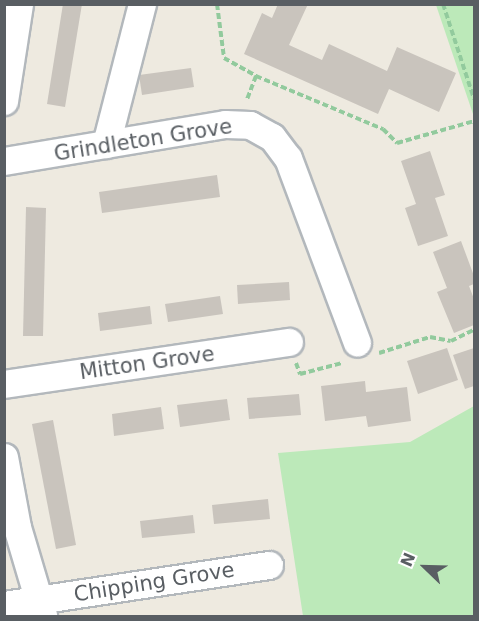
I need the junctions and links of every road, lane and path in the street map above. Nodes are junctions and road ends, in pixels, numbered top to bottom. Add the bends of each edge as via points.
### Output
1 (19, 4) edge
2 (142, 4) edge
3 (217, 4) edge
4 (443, 4) edge
5 (256, 76) junction
6 (474, 99) edge
7 (4, 101) edge
8 (474, 121) edge
9 (238, 125) junction
10 (106, 144) junction
11 (4, 161) edge
12 (474, 330) edge
13 (289, 342) joint
14 (357, 343) junction
15 (4, 384) edge
16 (4, 458) edge
17 (269, 565) dead end
18 (4, 605) edge
19 (41, 608) edge

1 - 7 street
2 - 10 street
3 - 5 path via 224,58
4 - 6 path
5 - 8 path via 383,129 397,143
5 - 9 path
9 - 10 street, Grindleton Grove
9 - 14 street, Grindleton Grove via 250,125 272,136 288,158
10 - 11 street, Grindleton Grove
12 - 14 path via 451,341 430,337 373,355
13 - 14 path via 300,374 354,359
13 - 15 street, Mitton Grove
16 - 19 street via 17,527
17 - 19 street, Chipping Grove
18 - 19 street, Chipping Grove

